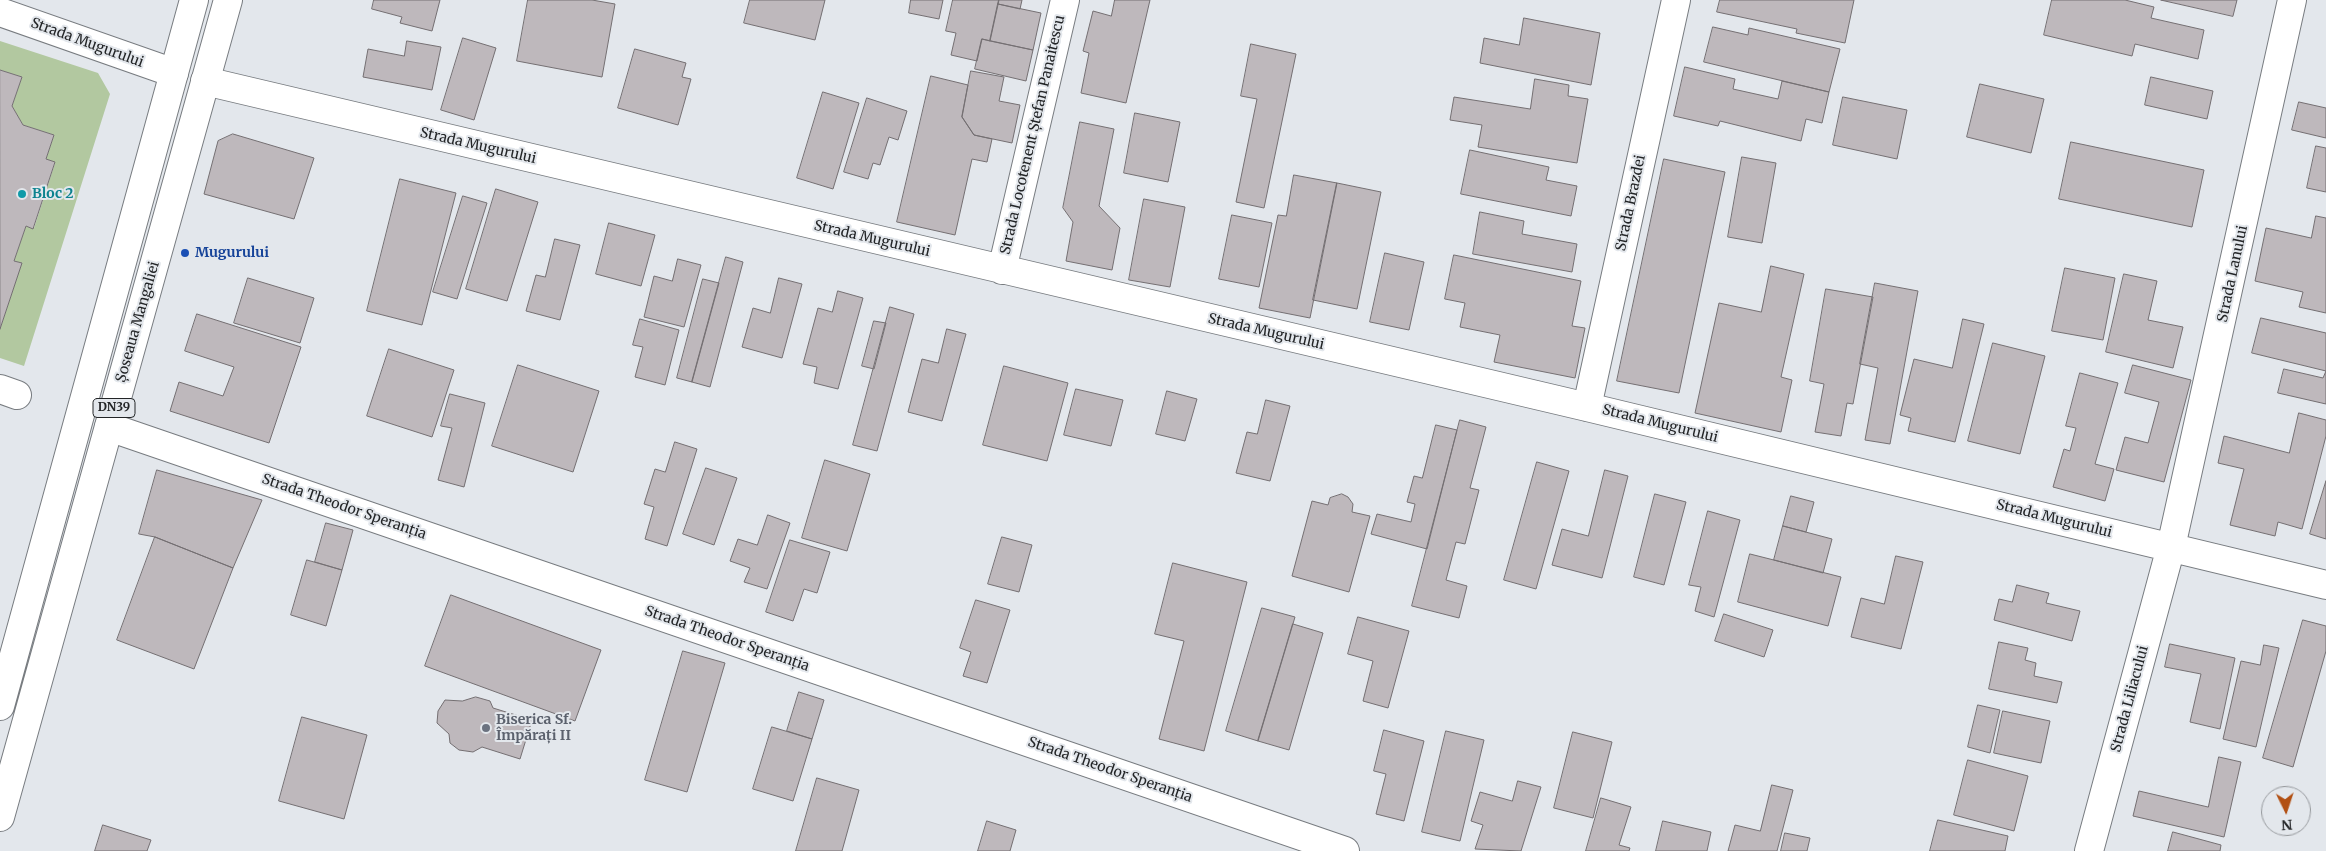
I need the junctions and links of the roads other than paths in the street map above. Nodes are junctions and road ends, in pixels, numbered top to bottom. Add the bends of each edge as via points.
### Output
1 (194, 0) edge
2 (228, 0) edge
3 (1065, 0) edge
4 (1676, 0) edge
5 (2292, 0) edge
6 (0, 12) edge
7 (174, 73) junction
8 (205, 81) junction
9 (1002, 270) junction
10 (1587, 406) junction
11 (109, 427) junction
12 (2172, 547) junction
13 (2326, 585) edge
14 (0, 706) edge
15 (0, 816) edge
16 (1344, 851) edge
17 (2088, 851) edge

1 - 7 street, DN39
2 - 8 street, Șoseaua Mangaliei / DN39
3 - 9 street, Strada Locotenent Ștefan Panaitescu
4 - 10 street, Strada Brazdei
5 - 12 street, Strada Lanului
6 - 7 street, Strada Mugurului
7 - 14 street, DN39
8 - 9 street, Strada Mugurului
8 - 11 street, Șoseaua Mangaliei / DN39
9 - 10 street, Strada Mugurului
10 - 12 street, Strada Mugurului
11 - 15 street, Șoseaua Mangaliei / DN39
11 - 16 street, Strada Theodor Speranția
12 - 13 street, Strada Mugurului
12 - 17 street, Strada Liliacului

